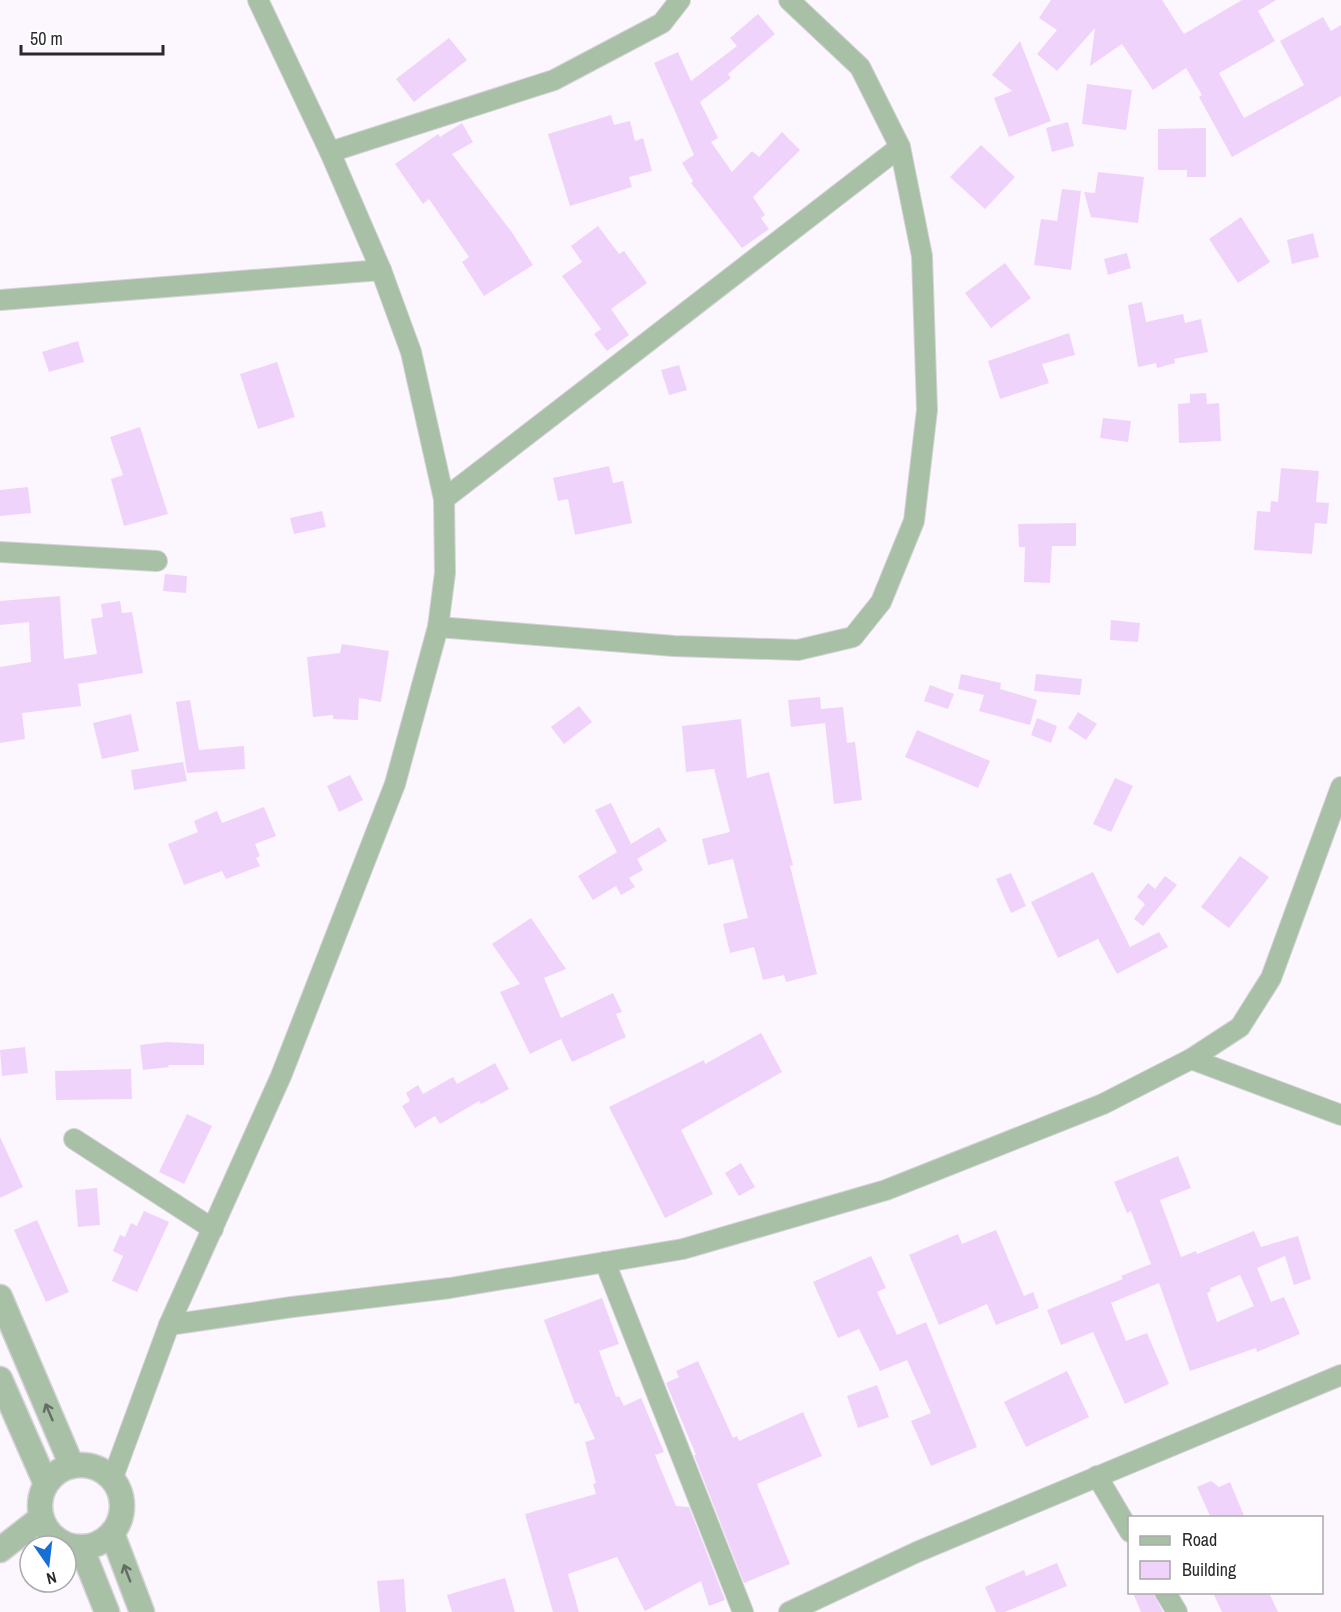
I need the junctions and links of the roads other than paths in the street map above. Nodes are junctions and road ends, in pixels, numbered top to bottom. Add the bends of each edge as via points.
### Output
1 (258, 0) edge
2 (680, 0) edge
3 (789, 0) edge
4 (900, 147) junction
5 (330, 152) junction
6 (381, 270) junction
7 (0, 300) edge
8 (444, 499) junction
9 (0, 552) edge
10 (157, 561) dead end
11 (438, 627) junction
12 (1341, 787) edge
13 (1191, 1059) junction
14 (1341, 1115) edge
15 (74, 1139) dead end
16 (213, 1229) junction
17 (605, 1262) junction
18 (0, 1298) edge
19 (170, 1325) junction
20 (1341, 1375) edge
21 (0, 1379) edge
22 (72, 1466) junction
23 (1097, 1476) junction
24 (112, 1480) junction
25 (46, 1484) junction
26 (41, 1518) junction
27 (1128, 1529) edge
28 (112, 1533) junction
29 (81, 1547) junction
30 (0, 1550) edge
31 (1167, 1594) edge
32 (107, 1612) edge
33 (142, 1612) edge
34 (743, 1612) edge
35 (789, 1612) edge
36 (1177, 1612) edge

1 - 5 street
2 - 5 street via 662,23 554,80
3 - 4 street via 860,67
4 - 8 street
4 - 11 street via 922,256 927,411 914,521 881,602 853,638 798,650 675,646
5 - 6 street
6 - 7 street
6 - 8 street via 411,352
8 - 11 street via 445,573
9 - 10 street
11 - 16 street via 391,795 281,1076
12 - 13 street via 1271,978 1240,1027
13 - 14 street
13 - 17 street via 1103,1104 886,1190 683,1249
15 - 16 street
16 - 19 street
17 - 19 street via 450,1288
17 - 34 street
22 -> 18 street
19 - 24 street
20 - 23 street
21 - 25 street
22 - 24 street via 101,1470
22 - 25 street via 57,1472
23 - 27 street
23 - 35 street via 917,1552
24 - 28 street via 120,1492 122,1507
25 - 26 street via 40,1500
26 - 29 street via 49,1533 63,1544
26 - 30 street
28 - 29 street via 92,1546
33 -> 28 street
29 - 32 street
31 - 36 street

